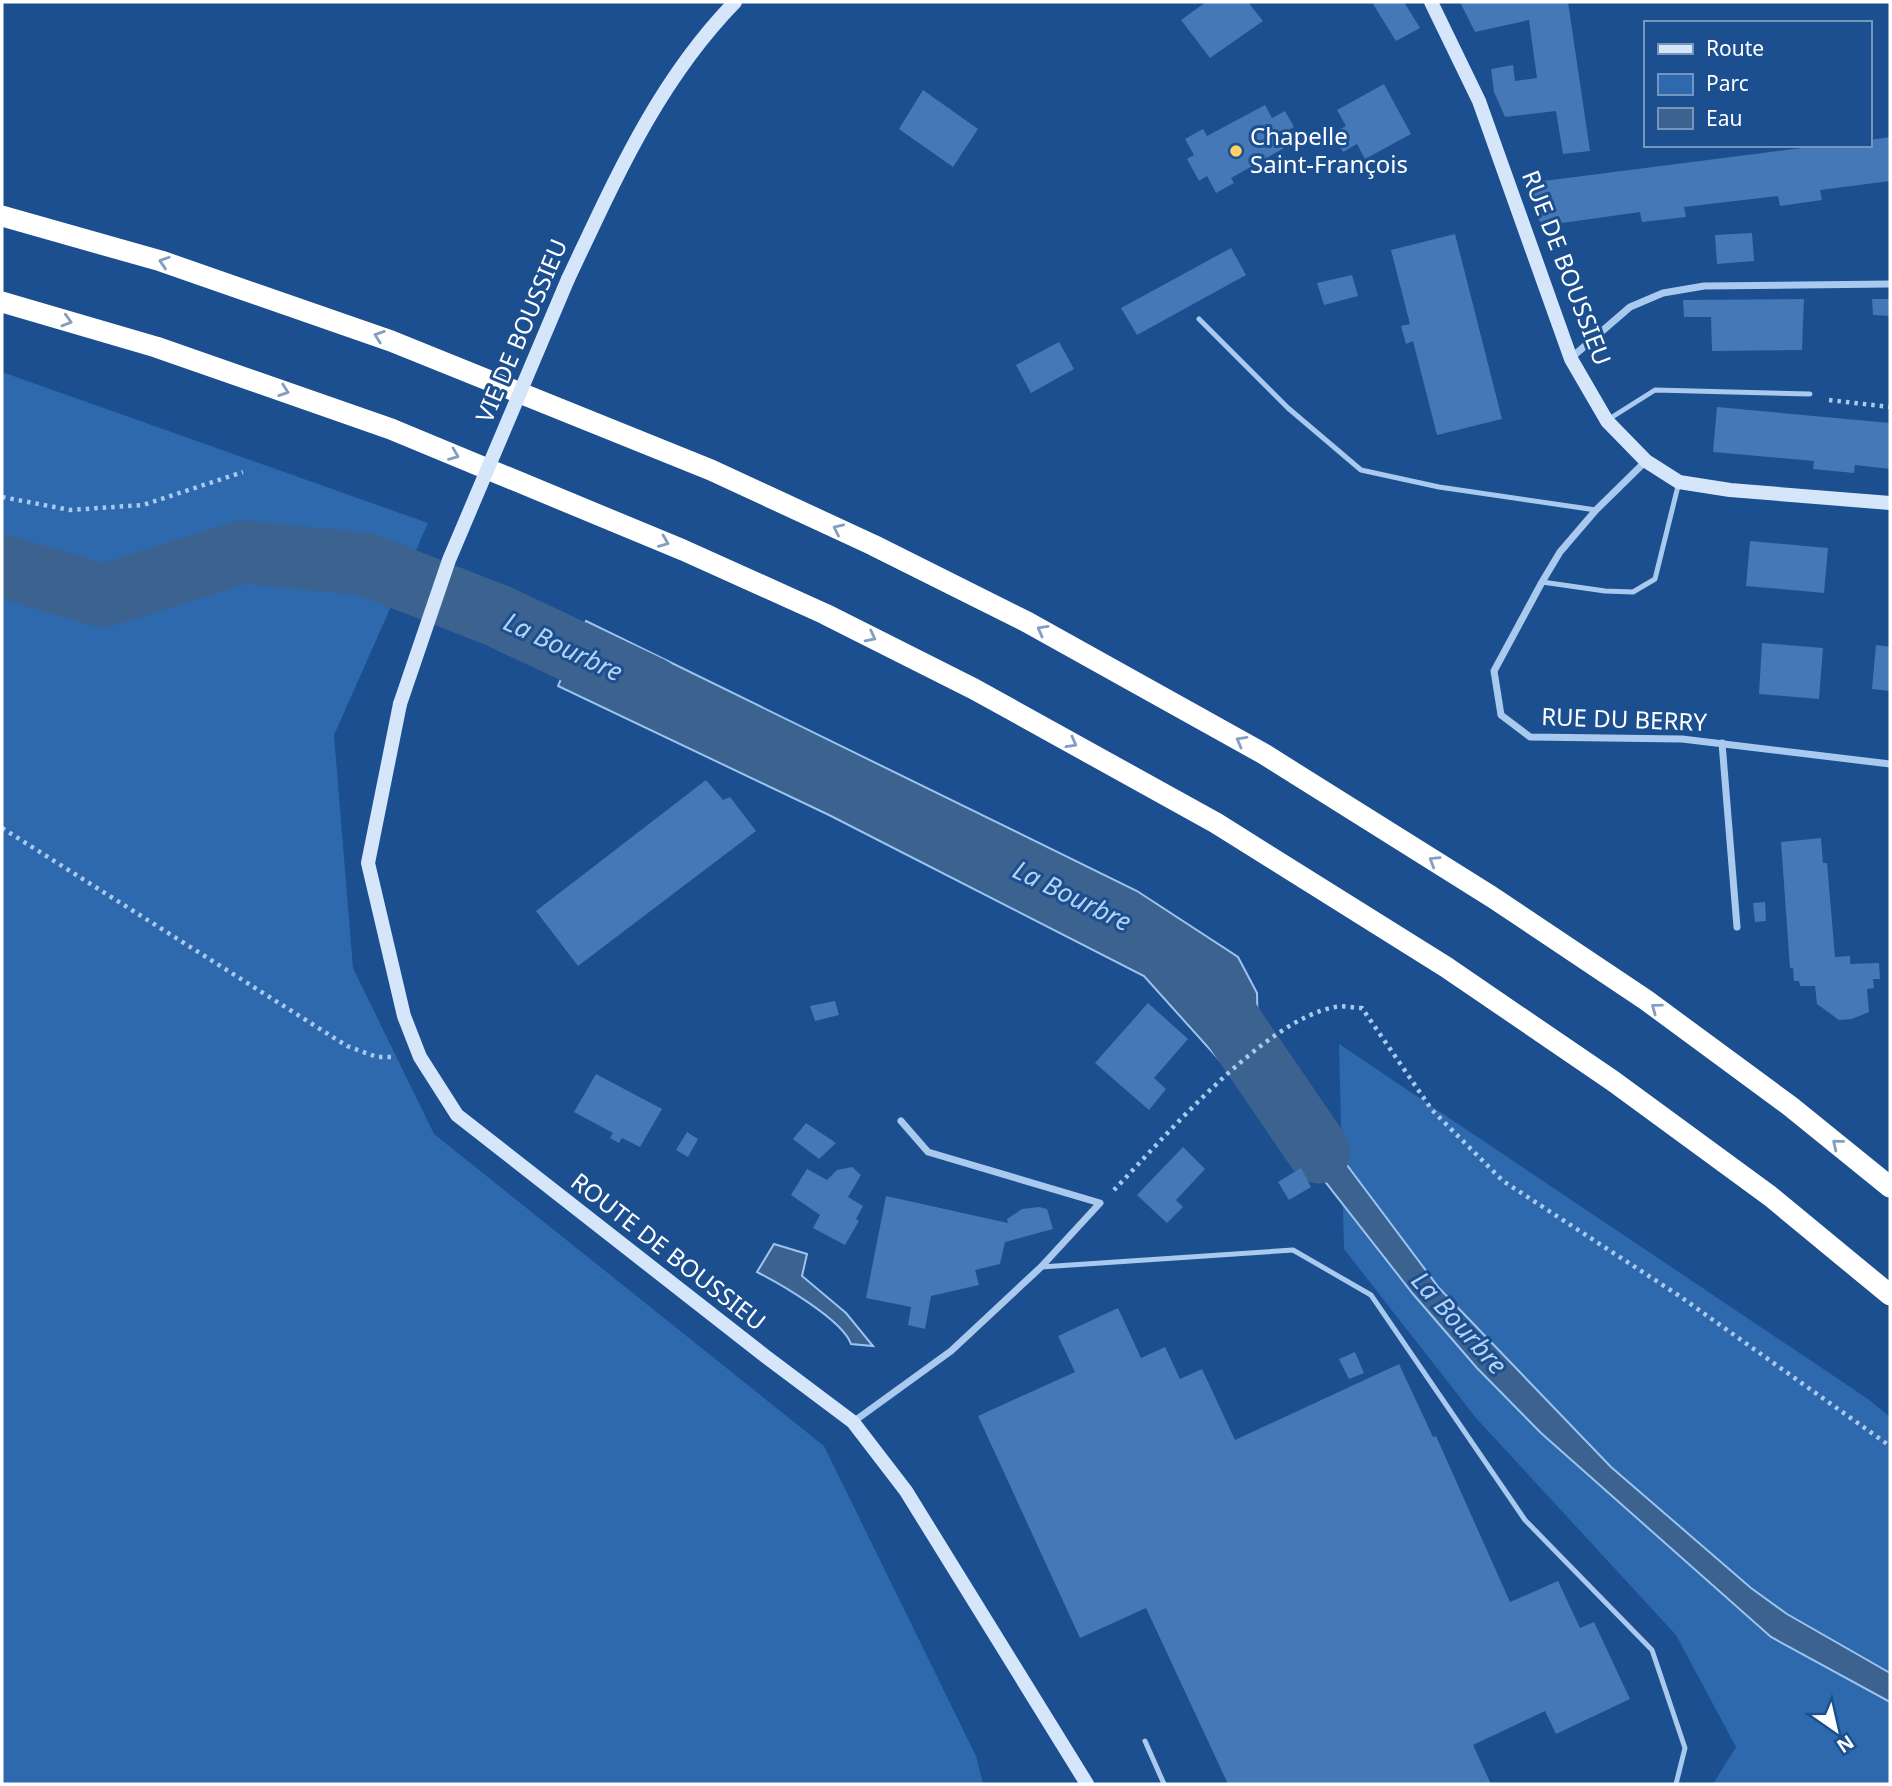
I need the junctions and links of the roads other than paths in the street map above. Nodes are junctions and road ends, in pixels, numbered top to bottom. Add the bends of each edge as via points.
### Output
1 (735, 2) edge
2 (1431, 2) edge
3 (2, 216) edge
4 (1890, 284) edge
5 (2, 302) edge
6 (1199, 319) dead end
7 (1571, 359) junction
8 (1810, 394) road end
9 (1607, 421) junction
10 (1646, 461) junction
11 (1679, 482) junction
12 (1890, 503) edge
13 (1596, 510) junction
14 (1542, 582) junction
15 (400, 704) joint
16 (1722, 743) junction
17 (1890, 764) edge
18 (1737, 927) dead end
19 (901, 1121) dead end
20 (1890, 1187) edge
21 (1041, 1267) junction
22 (1890, 1295) edge
23 (853, 1422) junction
24 (1145, 1741) dead end
25 (1087, 1784) edge
26 (1164, 1784) edge
27 (1676, 1784) edge

1 - 15 street, VIE DE BOUSSIEU, bridge via 687,57 649,113 568,279 449,560
2 - 7 street, RUE DE BOUSSIEU via 1479,101
20 -> 3 highway via 1646,1000 1492,897 1264,754 1027,622 711,470 391,341 161,261
4 - 7 street via 1704,286 1663,293 1630,307
5 -> 22 highway via 156,347 391,429 683,550 975,688 1216,823 1446,967 1613,1080 1770,1196
6 - 13 lane via 1288,408 1361,470
7 - 9 street, RUE DE BOUSSIEU
8 - 9 lane via 1656,390
9 - 10 street, RUE DE BOUSSIEU
10 - 11 street, RUE DE BOUSSIEU
10 - 13 street, RUE DU BERRY
11 - 12 street, RUE DE BOUSSIEU
11 - 14 lane via 1655,579 1633,592
13 - 14 street, RUE DU BERRY via 1559,552
14 - 16 street, RUE DU BERRY via 1494,671 1502,715 1530,737
15 - 23 street, ROUTE DE BOUSSIEU via 368,863 404,1016 420,1057 457,1115
16 - 17 street, RUE DU BERRY
16 - 18 street
19 - 21 street via 928,1152 1101,1203
21 - 23 street via 951,1351
21 - 27 lane via 1293,1250 1371,1295 1525,1520 1653,1650 1685,1748
23 - 25 street, ROUTE DE BOUSSIEU via 906,1491
24 - 26 lane

